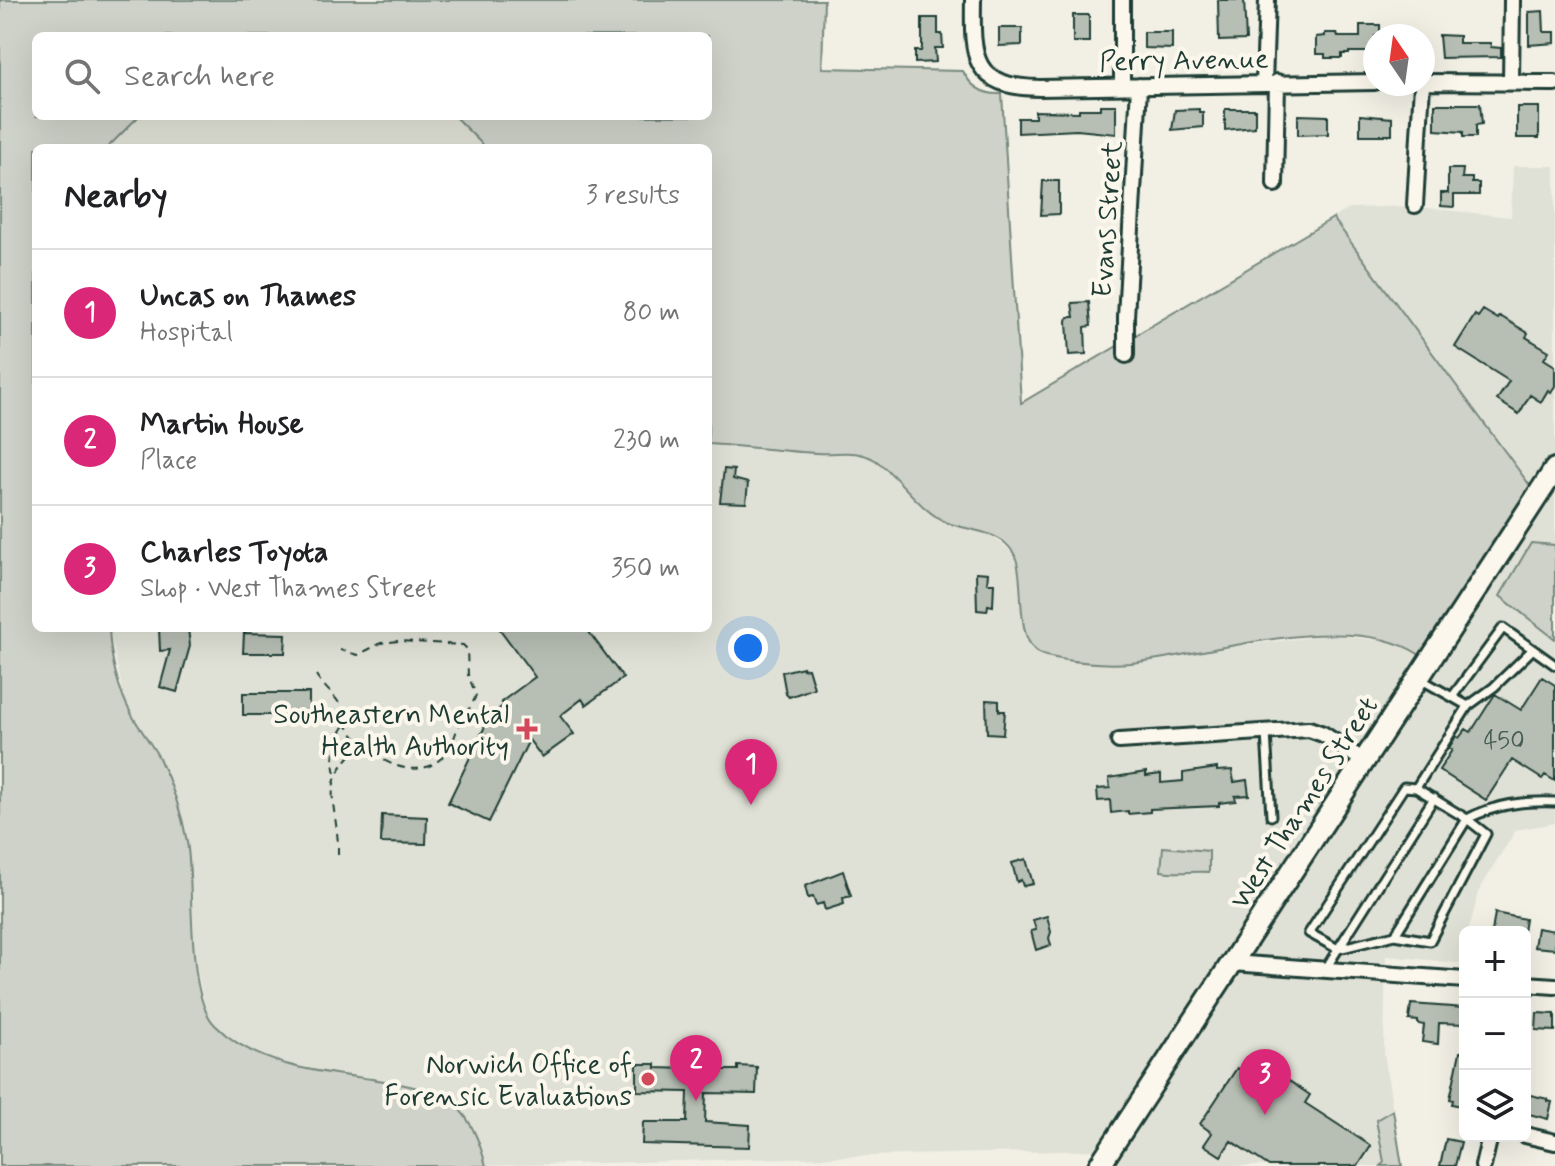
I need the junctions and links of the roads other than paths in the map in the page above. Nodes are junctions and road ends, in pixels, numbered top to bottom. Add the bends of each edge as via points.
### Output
1 (973, 0) edge
2 (1122, 0) edge
3 (1267, 0) edge
4 (1512, 0) edge
5 (1363, 82) edge
6 (1511, 82) junction
7 (1270, 83) junction
8 (1435, 83) edge
9 (1555, 83) edge
10 (1122, 86) junction
11 (1139, 86) junction
12 (1421, 96) edge
13 (1275, 184) dead end
14 (1415, 205) dead end
15 (1126, 355) dead end
16 (1555, 469) edge
17 (1532, 650) junction
18 (1555, 665) edge
19 (1418, 678) junction
20 (1452, 697) junction
21 (1468, 706) junction
22 (1266, 731) junction
23 (1119, 741) dead end
24 (1364, 761) junction
25 (1416, 788) junction
26 (1434, 798) junction
27 (1555, 802) edge
28 (1271, 816) dead end
29 (1467, 819) junction
30 (1395, 935) junction
31 (1338, 949) junction
32 (1232, 963) junction
33 (1325, 970) junction
34 (1459, 980) edge
35 (1531, 984) edge
36 (1555, 986) edge
37 (1531, 1136) edge
38 (1489, 1142) edge
39 (1555, 1142) edge
40 (1099, 1166) edge
41 (1483, 1166) edge

1 - 10 street, Perry Avenue via 975,52 995,81 1026,88
2 - 10 street
3 - 7 street
4 - 6 street
5 - 7 street, Perry Avenue
6 - 8 street
6 - 9 street
7 - 11 street, Perry Avenue
7 - 13 street
10 - 11 street, Perry Avenue
11 - 15 street, Evans Street
12 - 14 street
16 - 19 main road, West Thames Street
17 - 18 lane
17 - 20 lane via 1503,628
17 - 21 lane
19 - 20 lane
19 - 24 main road, West Thames Street
20 - 21 lane
21 - 25 lane
22 - 23 street
22 - 24 street via 1316,731
22 - 28 lane
24 - 32 main road, West Thames Street
25 - 26 lane
25 - 31 lane via 1404,787 1309,933
26 - 29 lane
26 - 31 lane
27 - 29 lane via 1521,801
29 - 30 lane
29 - 30 lane via 1486,834 1430,941
30 - 31 lane
31 - 33 lane
32 - 33 street
32 - 40 main road, West Thames Street
33 - 34 street
35 - 36 street
37 - 39 street
38 - 41 street

